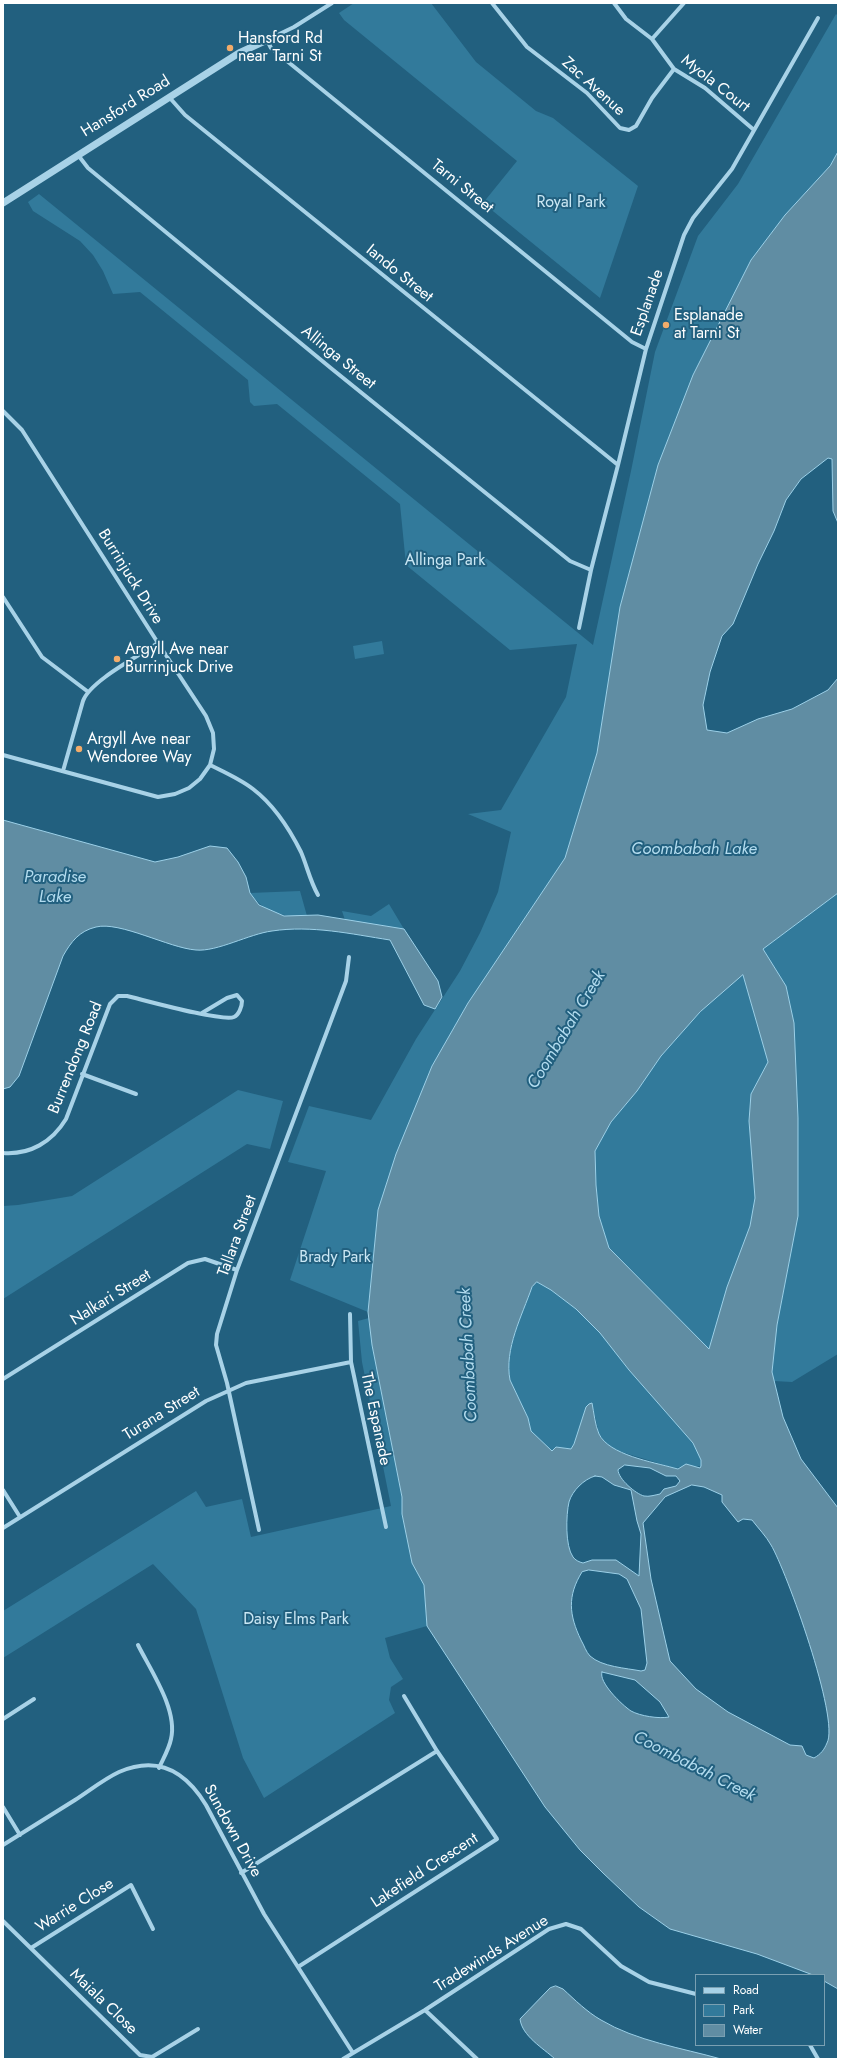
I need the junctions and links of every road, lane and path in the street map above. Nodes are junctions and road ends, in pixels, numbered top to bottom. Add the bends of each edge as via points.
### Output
1 (332, 3) edge
2 (492, 3) edge
3 (614, 3) edge
4 (684, 3) edge
5 (818, 18) dead end
6 (652, 39) junction
7 (267, 40) junction
8 (674, 69) junction
9 (169, 97) junction
10 (754, 130) junction
11 (78, 155) junction
12 (3, 203) edge
13 (646, 349) junction
14 (3, 411) edge
15 (618, 465) junction
16 (591, 570) junction
17 (3, 597) edge
18 (579, 628) dead end
19 (158, 644) junction
20 (87, 691) junction
21 (3, 755) edge
22 (210, 765) junction
23 (63, 771) junction
24 (318, 895) dead end
25 (349, 957) dead end
26 (202, 1013) junction
27 (82, 1074) junction
28 (136, 1094) dead end
29 (3, 1153) edge
30 (237, 1270) junction
31 (350, 1314) dead end
32 (351, 1362) junction
33 (3, 1379) edge
34 (228, 1390) junction
35 (3, 1490) edge
36 (20, 1517) junction
37 (386, 1527) dead end
38 (3, 1528) edge
39 (260, 1530) dead end
40 (138, 1645) dead end
41 (404, 1696) dead end
42 (34, 1699) dead end
43 (3, 1719) edge
44 (437, 1751) junction
45 (160, 1768) junction
46 (3, 1807) edge
47 (20, 1835) junction
48 (3, 1845) edge
49 (241, 1872) junction
50 (3, 1921) edge
51 (153, 1929) dead end
52 (31, 1948) junction
53 (298, 1967) junction
54 (695, 1994) edge
55 (425, 2010) junction
56 (198, 2029) dead end
57 (811, 2046) edge
58 (353, 2053) junction
59 (343, 2059) edge
60 (477, 2059) edge
61 (818, 2059) edge

1 - 7 street via 294,27
2 - 8 street, Zac Avenue via 527,47 587,93 620,128 629,130 636,126 652,98
3 - 6 street, Myola Court via 626,19
4 - 6 street
5 - 10 street, Esplanade
6 - 8 street, Myola Court
7 - 9 street, Hansford Road via 239,53
7 - 13 street, Tarni Street via 275,51 632,342
8 - 10 street, Myola Court via 705,88
9 - 11 street, Hansford Road
9 - 15 street, Iando Street via 185,115
10 - 13 street, Esplanade via 726,178 688,226
11 - 12 street, Hansford Road
11 - 16 street, Allinga Street via 88,168 332,369 570,561
13 - 15 street, Esplanade
14 - 19 street, Burrinjuck Drive via 22,430
15 - 16 street, Esplanade
16 - 18 street, Esplanade
17 - 20 street via 42,657
19 - 20 street
19 - 22 street, Burrinjuck Drive via 206,716 213,733 214,749
20 - 23 street
21 - 23 street
22 - 23 street via 200,779 188,788 175,794 158,797
22 - 24 street via 252,788 271,805 287,826 302,853 310,880
25 - 30 street, Tallara Street via 346,981
26 - 26 street, Burrendong Road via 231,996 237,995 242,1001 234,1017
26 - 27 street, Burrendong Road via 118,996 110,1004
27 - 28 street
27 - 29 street, Burrendong Road via 66,1119 58,1132 34,1149 22,1153
30 - 33 street, Nalkari Street via 205,1259 188,1263
30 - 34 street, Tallara Street via 217,1334 216,1345
31 - 32 street, The Espanade
32 - 34 street, Turana Street via 246,1383
32 - 37 street, The Espanade
34 - 36 street, Turana Street via 206,1401
34 - 39 street, Tallara Street
35 - 36 street
36 - 38 street, Turana Street
40 - 45 street via 170,1712 171,1739
41 - 44 street, Lakefield Crescent
42 - 43 street
44 - 49 street
44 - 53 street, Lakefield Crescent via 496,1839
45 - 47 street, Sundown Drive via 147,1764 118,1772
45 - 49 street, Sundown Drive via 186,1779 197,1791
46 - 47 street
47 - 48 street, Sundown Drive
49 - 53 street, Sundown Drive
50 - 52 street, Maiala Close
51 - 52 street, Warrie Close via 131,1885
52 - 56 street, Maiala Close via 140,2055 152,2057
53 - 58 street, Sundown Drive
54 - 55 street, Tradewinds Avenue via 649,1982 621,1966 581,1929 566,1924 549,1929
55 - 58 street, Tradewinds Avenue
55 - 60 street
57 - 61 street
58 - 59 street, Tradewinds Avenue

